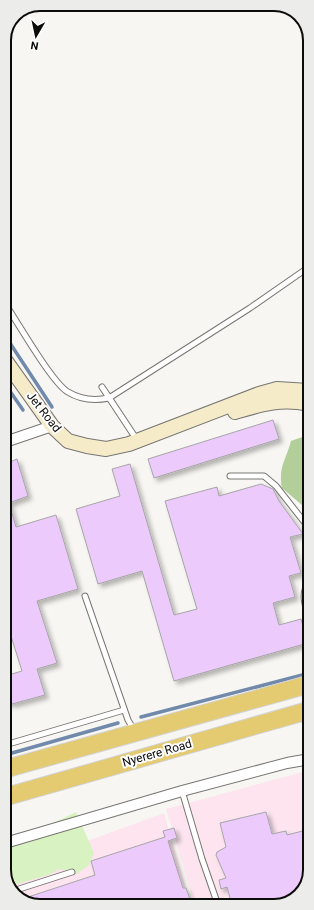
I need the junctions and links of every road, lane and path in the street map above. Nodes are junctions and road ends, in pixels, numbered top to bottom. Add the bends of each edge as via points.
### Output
1 (303, 271) edge
2 (11, 312) edge
3 (11, 370) edge
4 (102, 387) dead end
5 (303, 391) edge
6 (109, 398) junction
7 (303, 403) edge
8 (187, 422) junction
9 (52, 426) junction
10 (11, 440) edge
11 (138, 440) junction
12 (230, 476) dead end
13 (303, 519) edge
14 (85, 596) dead end
15 (303, 686) edge
16 (124, 710) junction
17 (303, 712) edge
18 (136, 733) junction
19 (11, 743) edge
20 (303, 760) edge
21 (11, 768) edge
22 (182, 791) junction
23 (11, 795) edge
24 (11, 841) edge
25 (72, 872) dead end
26 (19, 889) edge
27 (216, 899) edge

1 - 6 lane
2 - 6 lane via 60,386 67,392 85,399
3 - 9 main road, Jet Road
4 - 6 lane
5 - 8 main road, Jet Road via 277,389
6 - 11 lane
7 - 8 main road, Jet Road via 272,401 218,417
8 - 11 main road, Jet Road
9 - 10 street
9 - 11 main road, Jet Road via 68,441 87,446 106,449
12 - 13 lane via 264,476 276,486
14 - 16 lane
15 - 18 highway, Nyerere Road
16 - 18 lane
16 - 19 lane
17 - 23 highway, Nyerere Road
18 - 21 highway, Nyerere Road
20 - 22 street
22 - 24 street
22 - 27 lane
25 - 26 lane

